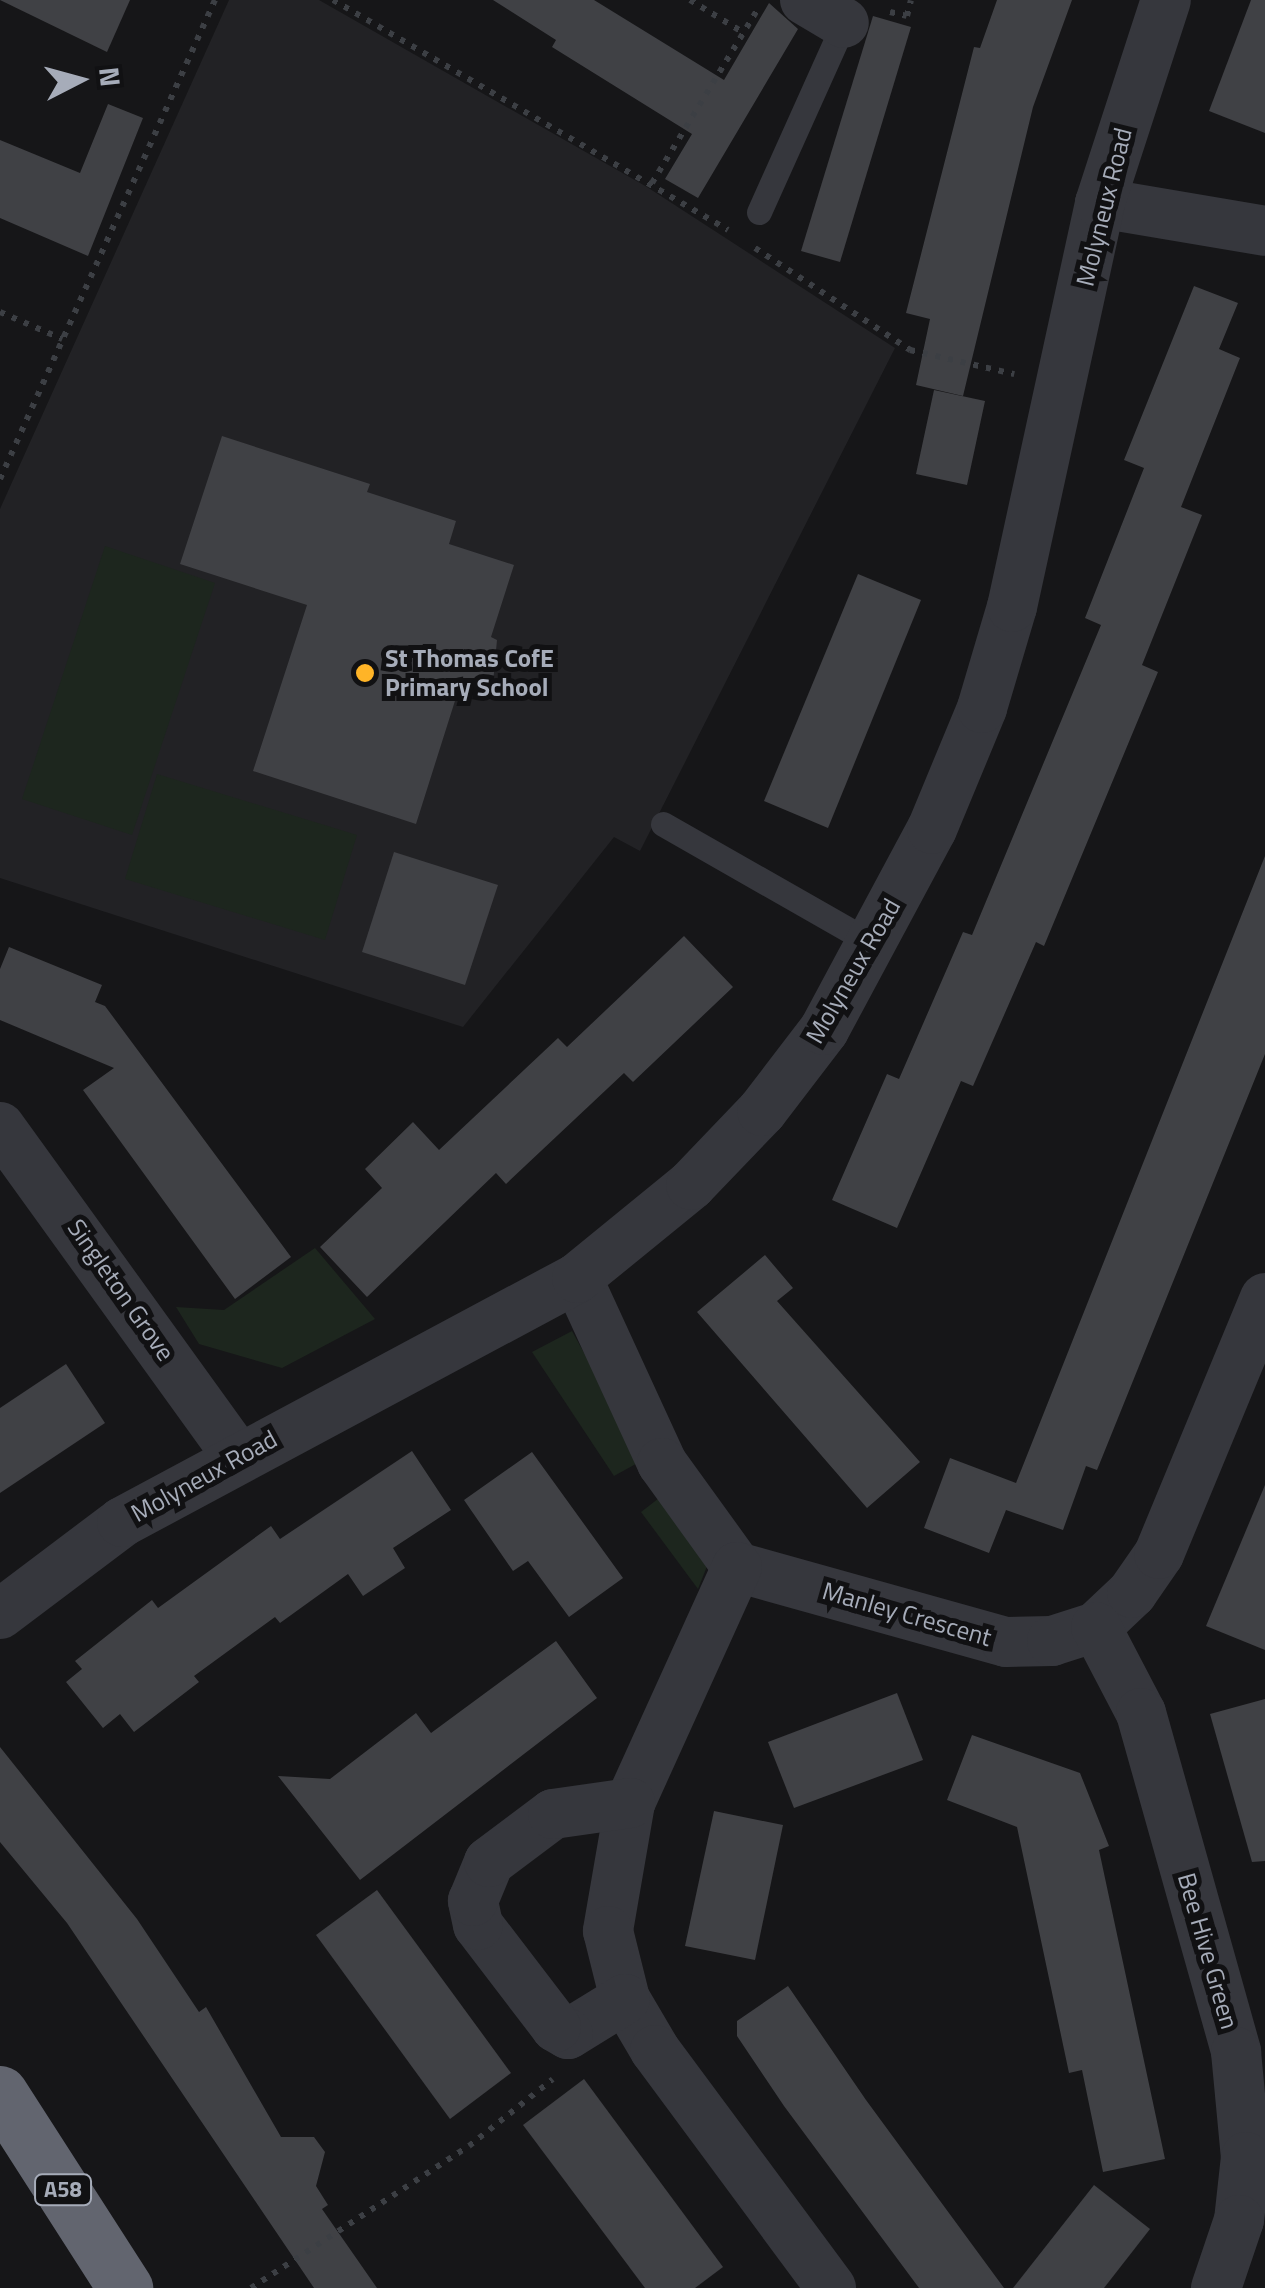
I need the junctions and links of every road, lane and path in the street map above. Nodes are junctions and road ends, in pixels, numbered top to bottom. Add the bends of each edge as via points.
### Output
1 (215, 0) edge
2 (333, 0) edge
3 (690, 0) edge
4 (763, 0) edge
5 (1166, 0) edge
6 (824, 12) edge
7 (744, 34) junction
8 (652, 183) junction
9 (1100, 202) junction
10 (758, 212) dead end
11 (1265, 230) edge
12 (736, 236) dead end
13 (752, 246) dead end
14 (0, 312) edge
15 (62, 340) junction
16 (1062, 386) junction
17 (0, 479) edge
18 (663, 824) dead end
19 (872, 943) junction
20 (0, 1127) edge
21 (576, 1278) junction
22 (1265, 1298) edge
23 (237, 1456) junction
24 (737, 1567) junction
25 (0, 1614) edge
26 (1096, 1626) junction
27 (630, 1803) junction
28 (625, 1999) junction
29 (570, 2066) dead end
30 (0, 2093) edge
31 (125, 2288) edge
32 (250, 2288) edge
33 (831, 2288) edge
34 (1216, 2288) edge

1 - 15 path
2 - 8 path
3 - 7 path
4 - 7 path
5 - 9 street, Molyneux Road
6 - 10 lane
7 - 8 path
8 - 12 path
9 - 11 street
9 - 16 street, Molyneux Road
13 - 16 path via 910,350
14 - 15 path
15 - 17 path
16 - 19 street, Molyneux Road via 982,708 932,829
18 - 19 lane
19 - 21 street, Molyneux Road via 824,1030 762,1111 690,1185
20 - 23 street, Singleton Grove
21 - 23 street, Molyneux Road
21 - 24 street via 662,1463
22 - 26 street, Manley Crescent via 1159,1554 1132,1593
23 - 25 street, Molyneux Road via 122,1522
24 - 26 street, Manley Crescent via 1006,1642 1052,1641
24 - 27 street
26 - 34 street, Bee Hive Green via 1141,1713 1236,2052 1246,2158 1240,2220
27 - 28 street via 608,1931
27 - 28 street via 554,1814 490,1862 474,1901 478,1925 556,2027 568,2034
28 - 33 street
29 - 32 path via 469,2146
30 - 31 highway, A58

